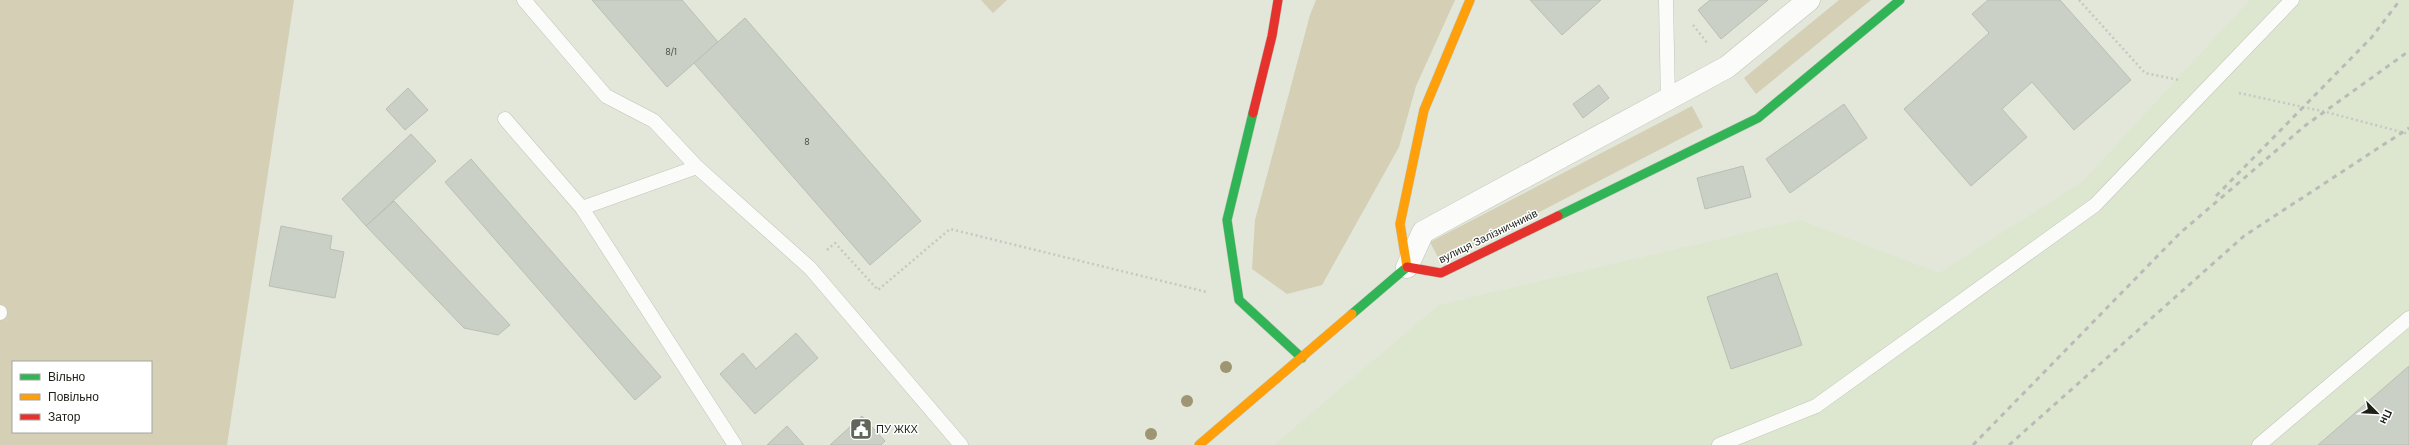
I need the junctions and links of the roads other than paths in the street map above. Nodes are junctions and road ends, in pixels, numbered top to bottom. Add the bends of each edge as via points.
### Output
1 (524, 0) edge
2 (1278, 0) edge
3 (1290, 0) edge
4 (1470, 0) edge
5 (1666, 0) edge
6 (1809, 0) edge
7 (1900, 0) edge
8 (2292, 0) edge
9 (1272, 36) junction
10 (1668, 101) junction
11 (505, 119) dead end
12 (697, 167) junction
13 (582, 208) junction
14 (1407, 267) junction
15 (2409, 318) edge
16 (1302, 358) junction
17 (735, 445) edge
18 (961, 445) edge
19 (1199, 445) edge
20 (1719, 445) edge
21 (2259, 445) edge

1 - 12 lane via 606,96 654,121
2 - 9 street
3 - 9 lane
4 - 14 street via 1424,110 1400,224
5 - 10 lane
6 - 10 street via 1727,67
7 - 14 street, вулиця Залізничників via 1758,118 1441,273
8 - 20 lane via 2095,205 1816,406
9 - 16 street via 1227,220 1239,300
10 - 14 street via 1423,232
11 - 13 lane
12 - 13 lane
12 - 18 lane via 810,268
13 - 17 lane
14 - 16 street
15 - 21 lane
16 - 19 street

